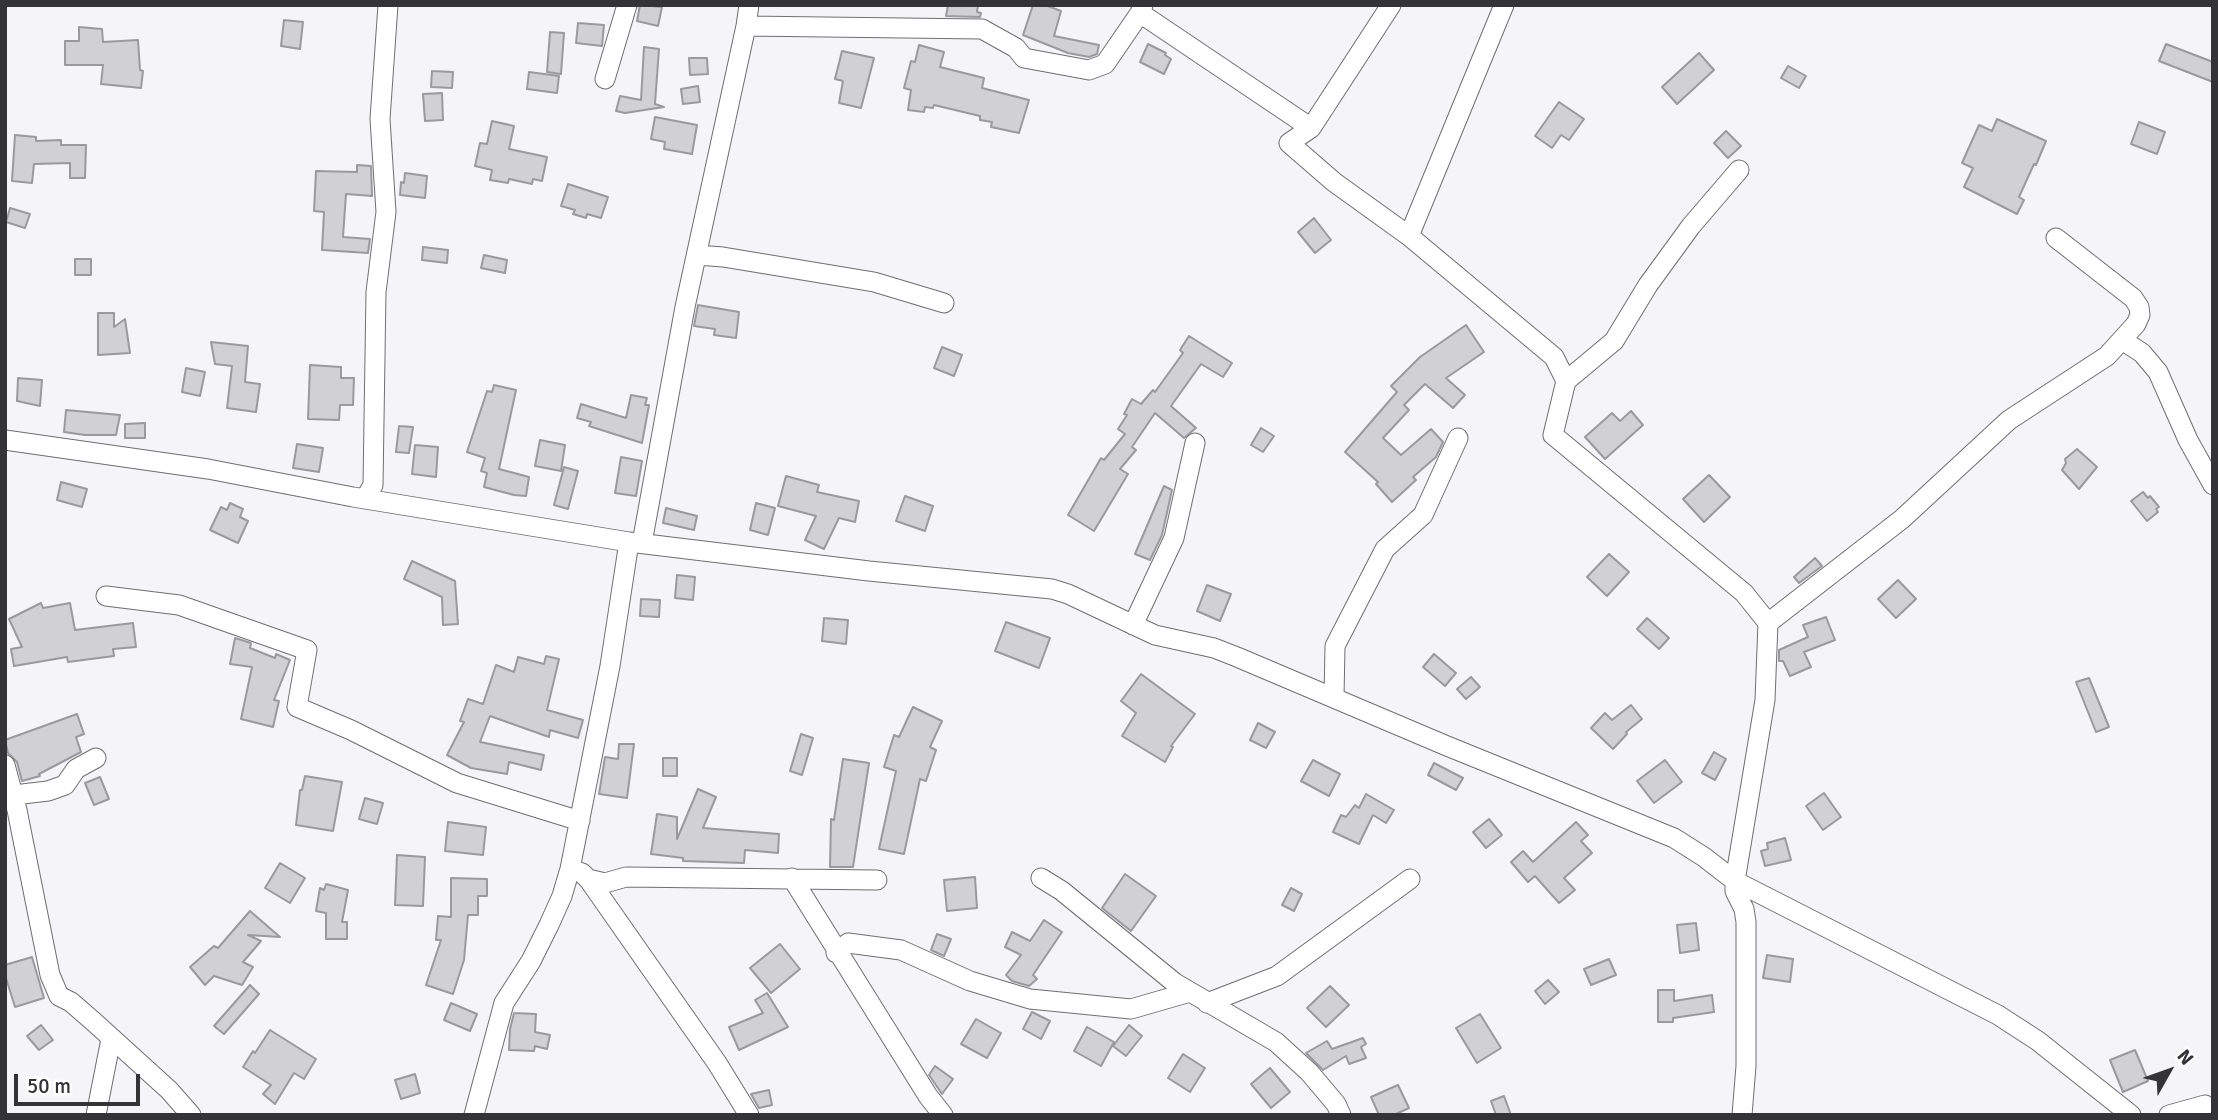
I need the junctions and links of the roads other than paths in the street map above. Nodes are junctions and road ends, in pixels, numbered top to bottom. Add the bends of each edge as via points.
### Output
1 (388, 5) edge
2 (627, 5) edge
3 (749, 5) edge
4 (1391, 5) edge
5 (1504, 5) edge
6 (1141, 9) edge
7 (746, 26) junction
8 (606, 79) dead end
9 (1311, 128) junction
10 (1738, 170) dead end
11 (1409, 236) junction
12 (2056, 238) dead end
13 (697, 255) junction
14 (944, 303) dead end
15 (2122, 340) junction
16 (1566, 381) junction
17 (1458, 438) dead end
18 (5, 440) edge
19 (1195, 443) dead end
20 (2213, 485) edge
21 (365, 499) junction
22 (636, 543) junction
23 (106, 596) dead end
24 (1768, 623) junction
25 (1133, 625) junction
26 (1334, 698) junction
27 (96, 758) dead end
28 (5, 765) edge
29 (12, 805) edge
30 (580, 821) junction
31 (579, 874) junction
32 (792, 878) junction
33 (1041, 878) dead end
34 (1410, 879) dead end
35 (877, 880) dead end
36 (1735, 881) junction
37 (836, 953) junction
38 (1198, 998) junction
39 (111, 1039) junction
40 (2205, 1105) dead end
41 (1739, 1114) edge
42 (96, 1115) edge
43 (191, 1115) edge
44 (474, 1115) edge
45 (750, 1115) edge
46 (943, 1115) edge
47 (1341, 1115) edge
48 (2132, 1115) edge
49 (2169, 1115) edge

1 - 21 street via 380,119 386,212 376,292 373,485
2 - 8 street
3 - 7 street
4 - 9 street
5 - 11 street
6 - 7 street via 1105,64 1089,70 1024,58 1016,48 982,29
6 - 9 street
7 - 13 street
9 - 11 street via 1289,142 1334,182
10 - 16 street via 1690,226 1614,341
11 - 16 street via 1554,357
12 - 15 street via 2139,307 2136,324
13 - 14 street via 874,282
13 - 22 street
15 - 20 street via 2142,353 2158,372
15 - 24 street via 2107,356 2009,420 1902,519
16 - 24 street via 1553,435 1744,593
17 - 26 street via 1423,515 1385,549 1335,646
18 - 21 street via 208,469
19 - 25 street via 1174,538
21 - 22 street
22 - 25 street via 1052,590
22 - 30 street
23 - 30 street via 179,605 307,650 297,707 457,783
24 - 36 street via 1765,700
25 - 26 street via 1155,635 1214,648
26 - 36 street via 1674,838
27 - 29 street via 76,769 65,785
28 - 29 street
29 - 39 street via 50,975 59,996
30 - 31 street
31 - 32 street via 605,883 626,877
31 - 44 street via 562,896 531,961 504,1003
31 - 45 street
32 - 35 street
32 - 37 street
33 - 38 street
34 - 38 street via 1277,976
36 - 41 street via 1746,922 1746,1066
36 - 48 street via 1998,1015
37 - 38 street via 848,943 901,950 970,981 1030,999 1131,1009
37 - 46 street
38 - 47 street via 1276,1042 1309,1072
39 - 42 street
39 - 43 street
40 - 49 street

